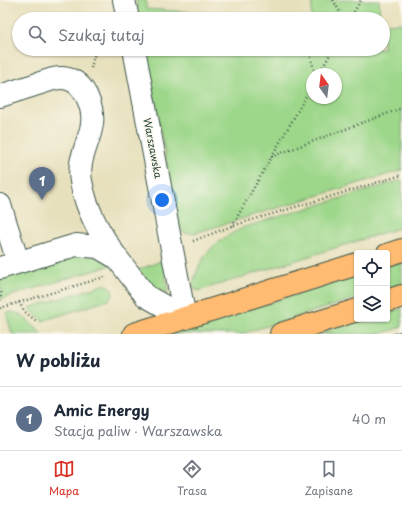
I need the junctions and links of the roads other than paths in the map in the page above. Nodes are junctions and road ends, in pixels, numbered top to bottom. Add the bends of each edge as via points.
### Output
1 (124, 0) edge
2 (127, 12) edge
3 (135, 56) edge
4 (0, 96) edge
5 (0, 205) edge
6 (402, 250) edge
7 (390, 254) edge
8 (121, 263) junction
9 (9, 265) edge
10 (354, 265) edge
11 (402, 296) edge
12 (390, 300) edge
13 (354, 311) edge
14 (185, 318) junction
15 (134, 334) edge
16 (281, 334) edge

1 - 2 street
3 - 14 street, Warszawska
4 - 8 street via 62,78 74,81 84,93 91,109 92,122 80,162 82,185 99,232
5 - 9 street
6 - 7 main road
8 - 9 street via 98,247 76,244
8 - 14 street via 146,296
10 - 14 main road
11 - 12 main road
13 - 16 main road
14 - 15 main road

